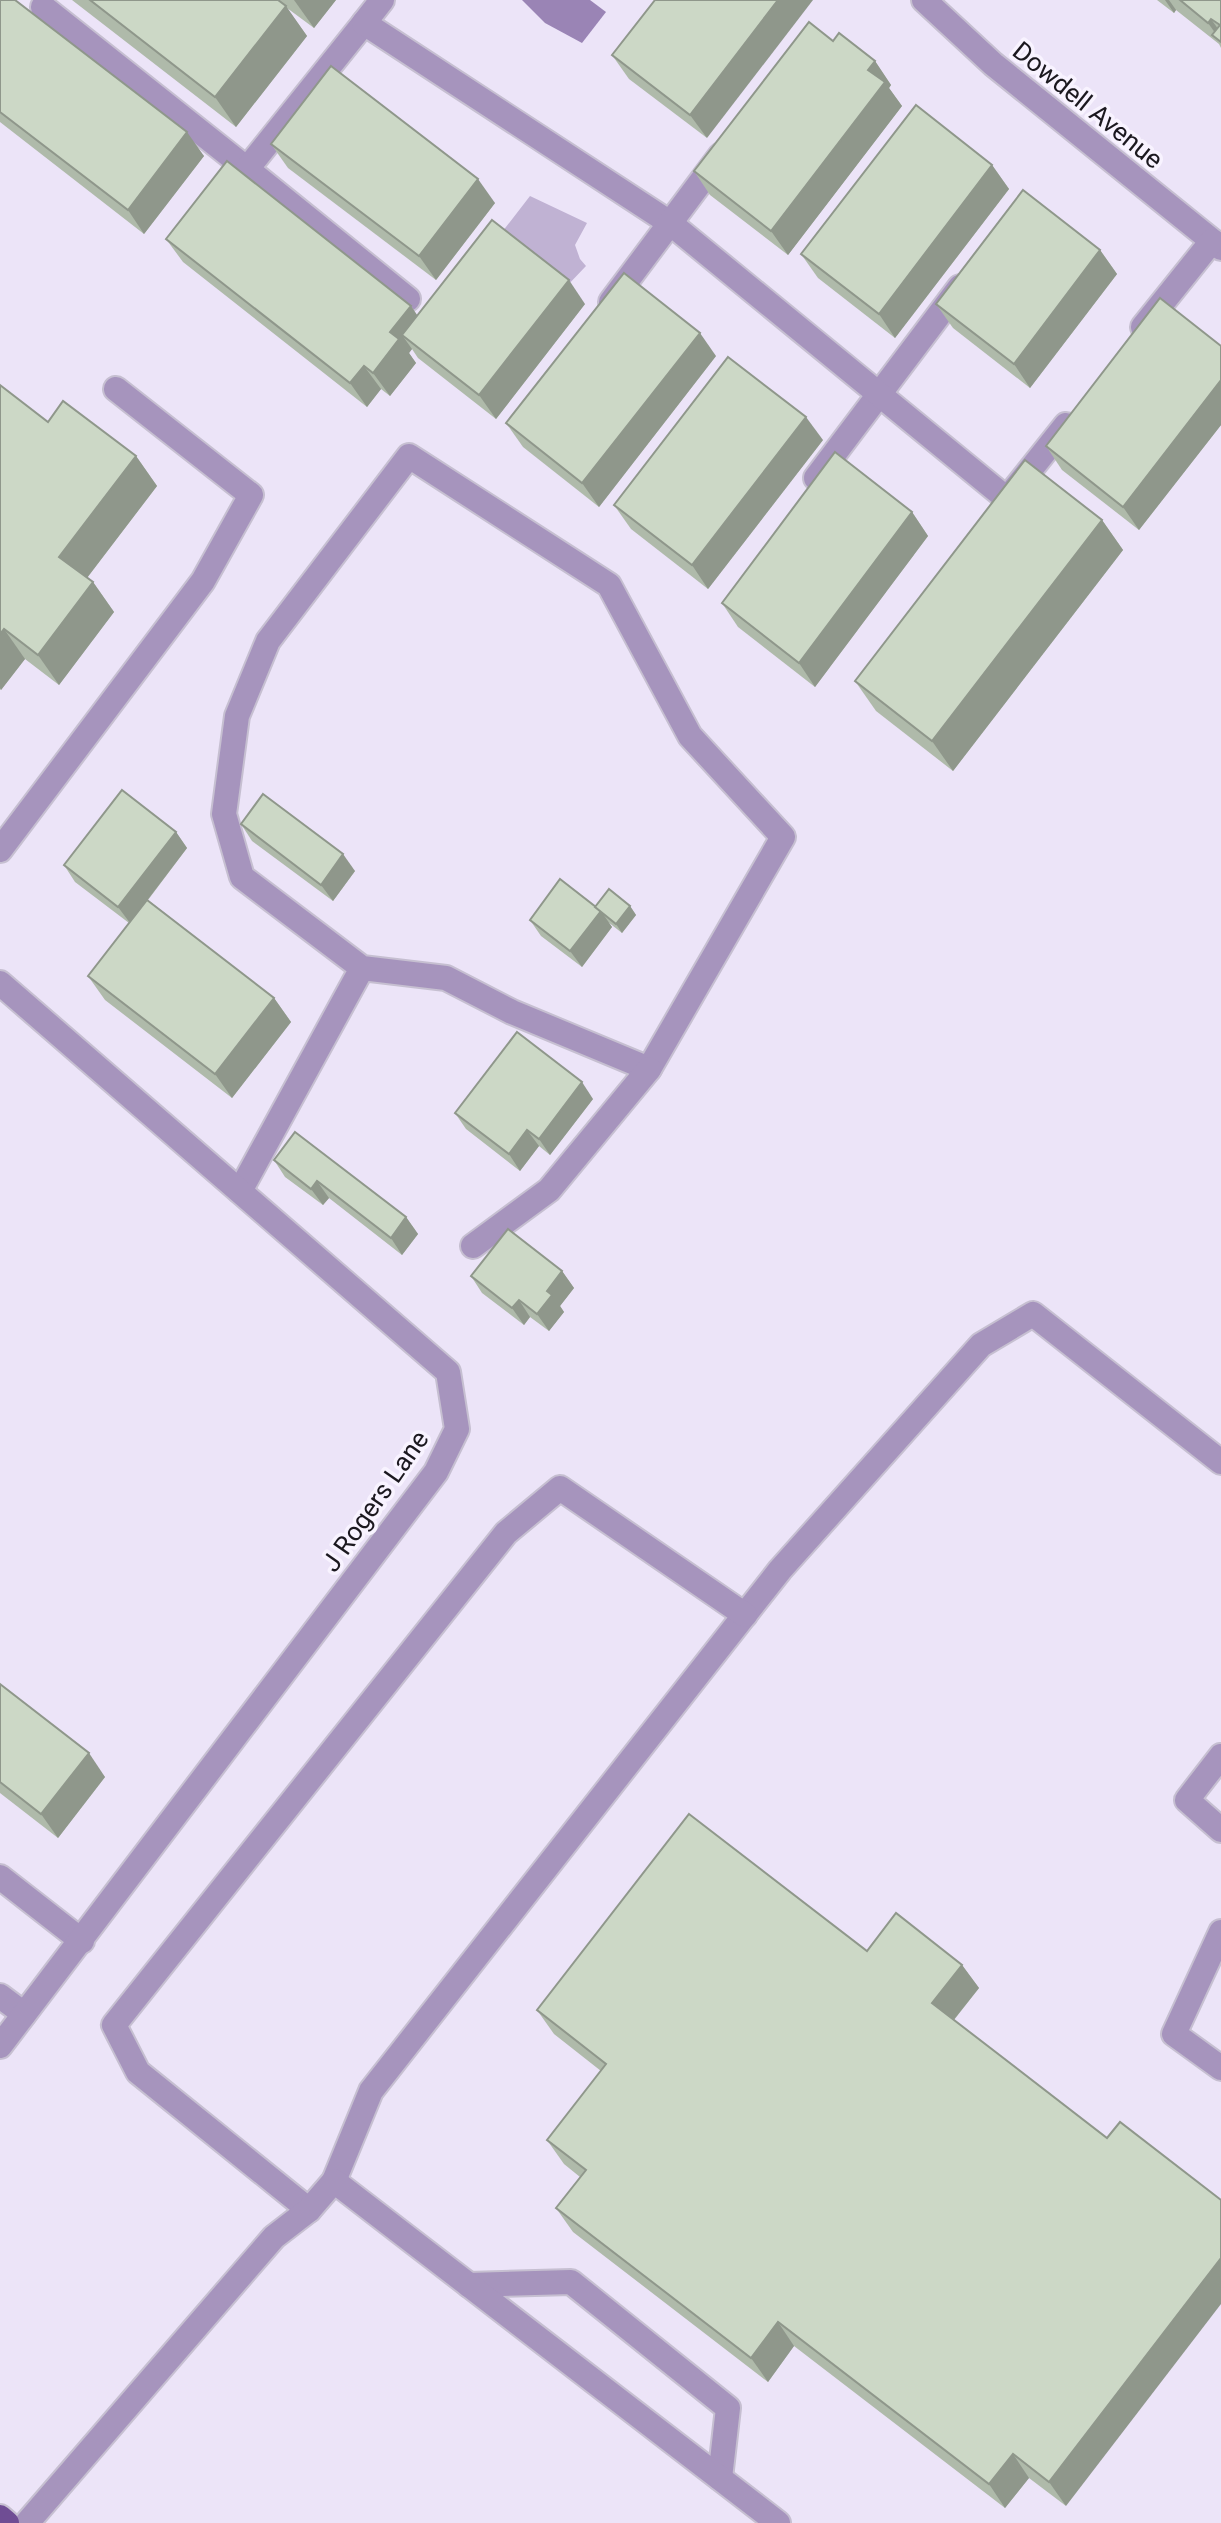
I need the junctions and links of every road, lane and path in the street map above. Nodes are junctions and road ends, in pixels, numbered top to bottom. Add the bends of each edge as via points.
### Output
1 (382, 0) edge
2 (924, 0) edge
3 (43, 7) dead end
4 (364, 23) junction
5 (736, 135) edge
6 (247, 169) junction
7 (670, 223) junction
8 (1216, 244) edge
9 (974, 268) edge
10 (408, 299) edge
11 (594, 324) edge
12 (1132, 341) edge
13 (116, 389) dead end
14 (879, 393) junction
15 (1084, 402) edge
16 (798, 502) edge
17 (9, 819) edge
18 (0, 850) edge
19 (362, 968) junction
20 (0, 983) edge
21 (649, 1069) junction
22 (240, 1191) junction
23 (473, 1246) dead end
24 (1221, 1462) edge
25 (745, 1615) junction
26 (1221, 1756) edge
27 (1221, 1830) edge
28 (0, 1877) edge
29 (1221, 1932) edge
30 (82, 1941) junction
31 (0, 1996) edge
32 (24, 2014) junction
33 (0, 2046) edge
34 (1221, 2068) edge
35 (334, 2181) junction
36 (309, 2210) junction
37 (469, 2285) junction
38 (720, 2478) junction
39 (0, 2517) edge
40 (7, 2523) edge
41 (27, 2523) edge
42 (778, 2523) edge

1 - 4 street
2 - 8 street, Dowdell Avenue via 993,64
3 - 6 street
4 - 6 street
4 - 7 street
5 - 7 street
6 - 10 street
7 - 11 street
7 - 14 street
8 - 12 street
9 - 14 street
13 - 17 street via 251,495 203,581
14 - 15 street via 1002,505
14 - 16 street
17 - 18 street
19 - 21 street via 446,978 512,1012
19 - 21 street via 242,877 224,814 237,716 268,641 409,456 609,585 690,736 783,837
19 - 22 street
20 - 22 street, J Rogers Lane
21 - 23 street via 549,1190
22 - 30 street, J Rogers Lane via 448,1372 457,1429 436,1472
24 - 25 street via 1033,1314 981,1345
25 - 35 street via 371,2091
25 - 36 street via 560,1488 506,1533 114,2025 138,2072
26 - 27 street via 1187,1800
28 - 30 street
29 - 34 street via 1174,2034
30 - 32 street, J Rogers Lane
31 - 32 street
32 - 33 street, J Rogers Lane
35 - 36 street
35 - 37 street
36 - 41 street via 274,2237
37 - 38 street
37 - 38 street via 571,2282 728,2408
38 - 42 street
39 - 40 main road

